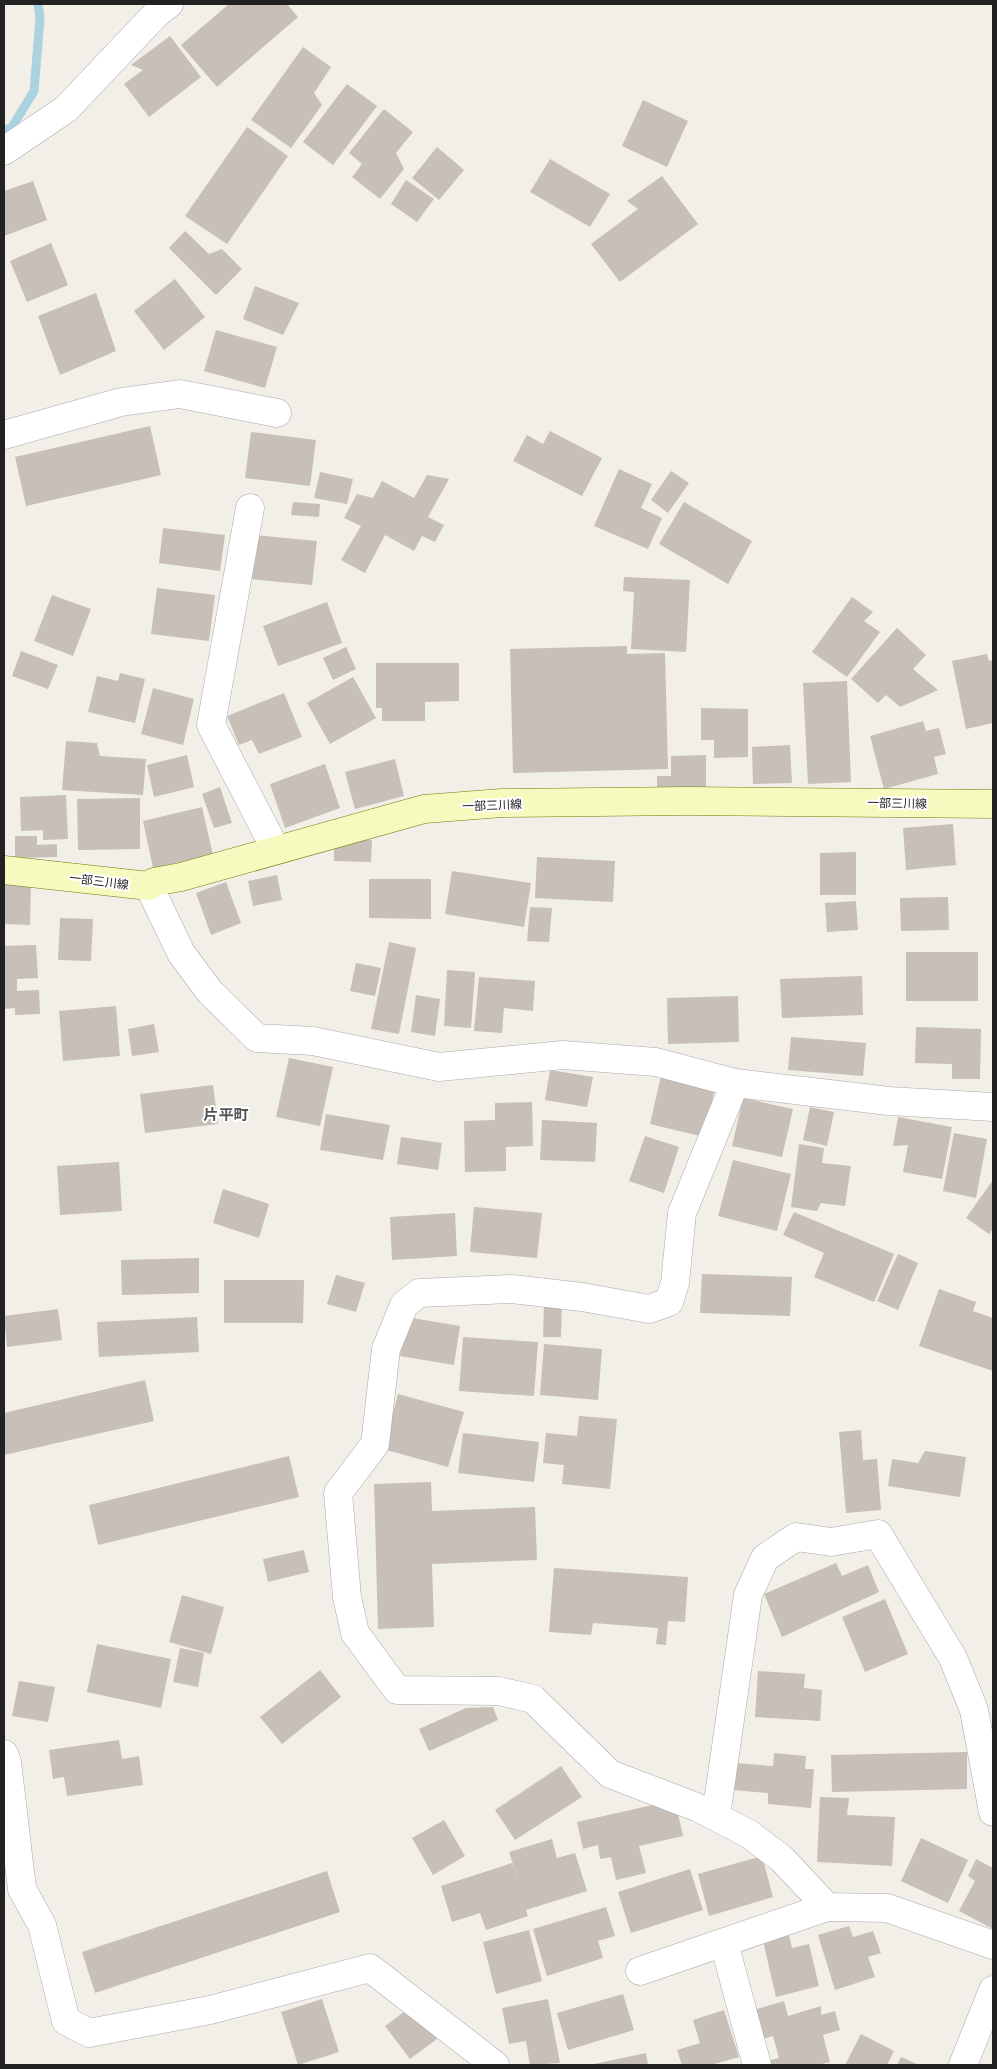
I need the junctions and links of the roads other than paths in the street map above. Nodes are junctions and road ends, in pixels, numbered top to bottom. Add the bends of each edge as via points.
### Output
1 (169, 4) edge
2 (4, 151) edge
3 (277, 413) dead end
4 (4, 435) edge
5 (250, 508) dead end
6 (993, 804) edge
7 (276, 850) junction
8 (4, 870) edge
9 (148, 886) junction
10 (736, 1083) junction
11 (993, 1106) edge
12 (4, 1754) edge
13 (993, 1812) edge
14 (716, 1816) junction
15 (827, 1907) junction
16 (724, 1943) junction
17 (993, 1945) edge
18 (640, 1971) dead end
19 (993, 1990) edge
20 (495, 2065) edge
21 (757, 2065) edge
22 (962, 2065) edge

1 - 2 street via 66,109
3 - 4 street via 180,394 121,402
5 - 7 street via 211,725
6 - 7 main road, 一部三川線 via 502,803 424,809
7 - 9 main road, 一部三川線
8 - 9 main road, 一部三川線
9 - 10 street via 181,953 210,992 257,1038 313,1041 439,1067 563,1056 656,1062
10 - 11 street via 889,1101
10 - 14 street via 682,1213 670,1302 649,1309 512,1289 419,1293 404,1305 386,1350 375,1444 338,1493 347,1597 355,1633 397,1690 499,1691 533,1699 610,1774
12 - 20 street via 22,1889 42,1925 66,2021 89,2033 210,2010 370,1968
13 - 14 street via 974,1710 953,1658 878,1534 831,1542 796,1537 765,1558 748,1594
14 - 15 street via 749,1834 782,1859
15 - 16 street
15 - 17 street via 887,1908
16 - 18 street
16 - 21 street
19 - 22 street

